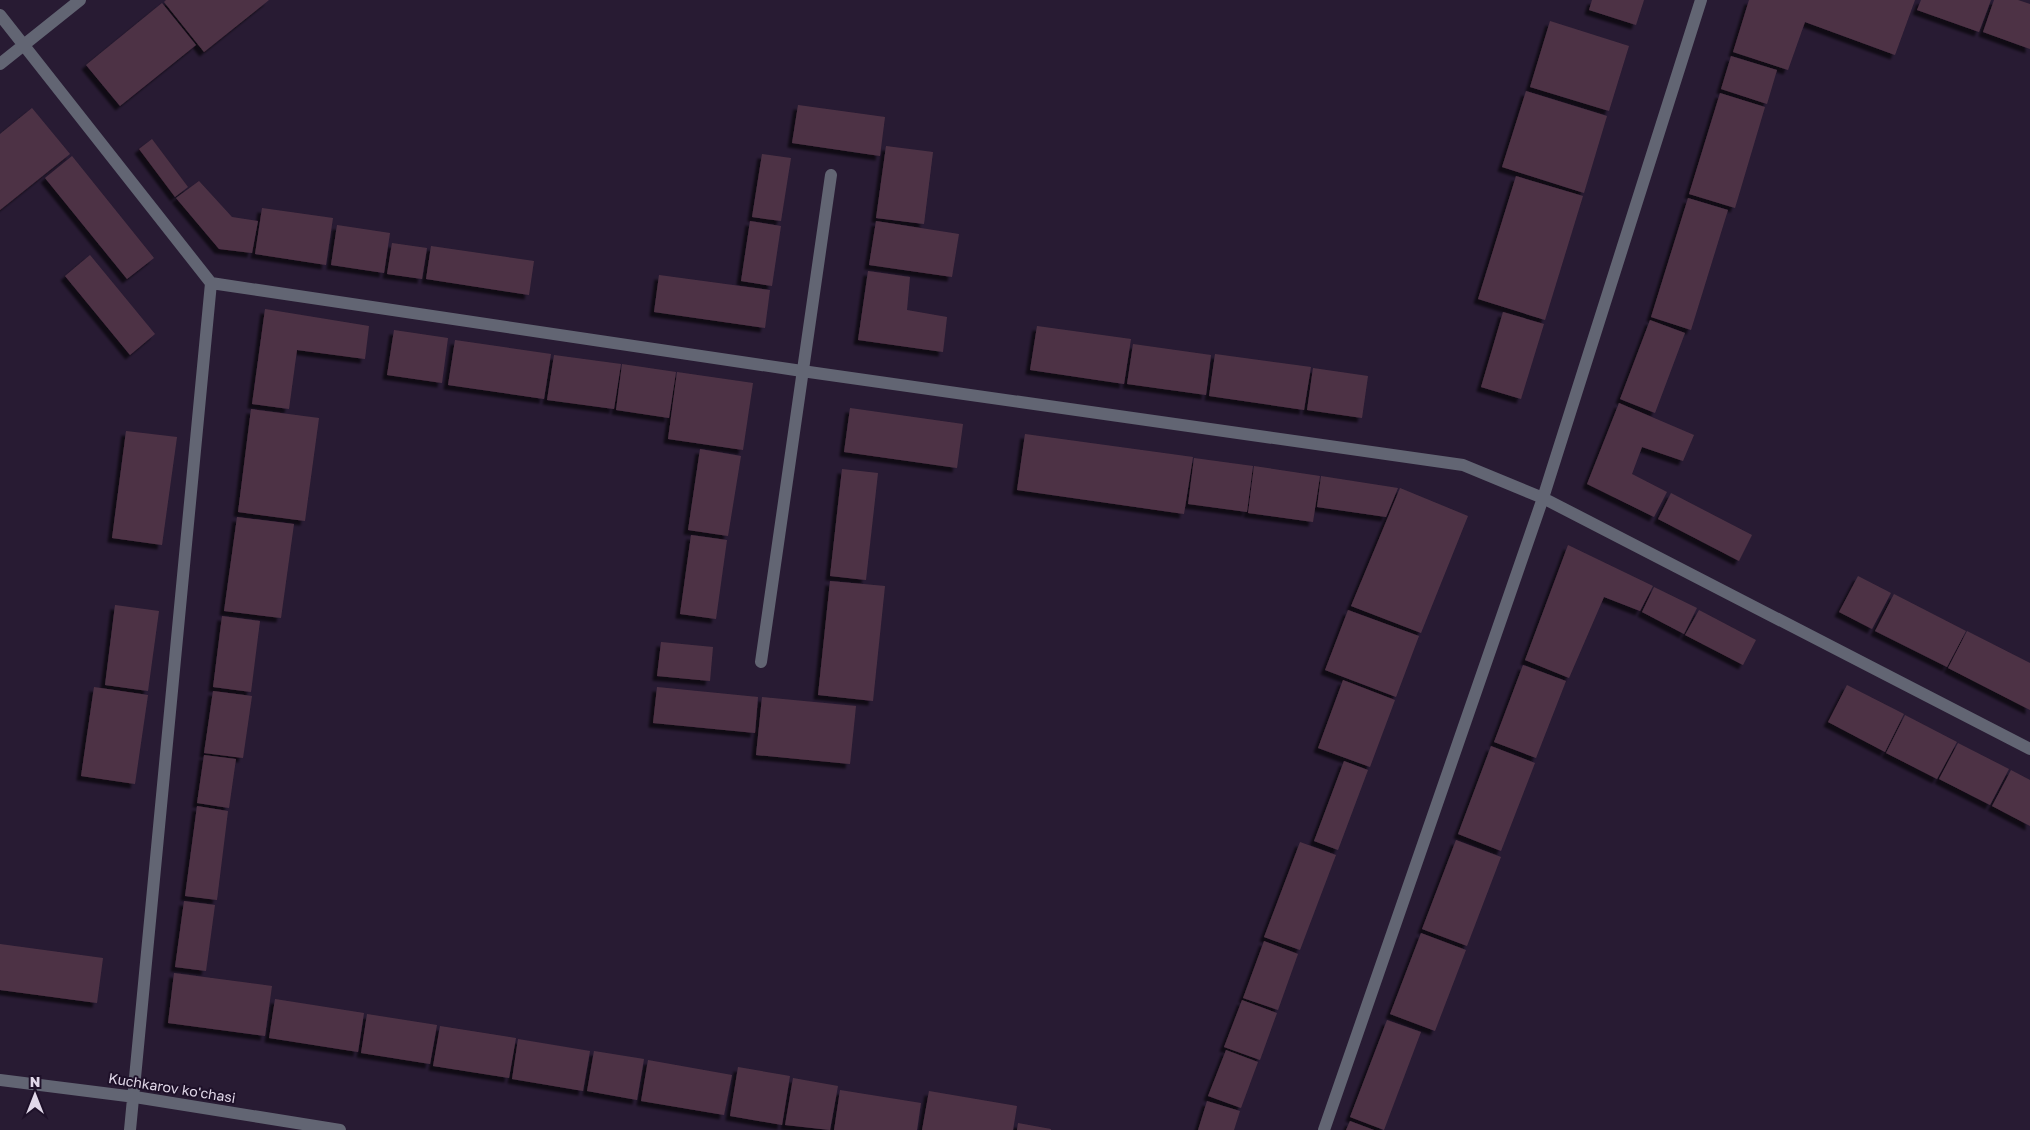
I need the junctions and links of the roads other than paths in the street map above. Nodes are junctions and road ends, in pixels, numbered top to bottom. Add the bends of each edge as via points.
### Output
1 (80, 0) edge
2 (1701, 0) edge
3 (0, 15) edge
4 (24, 44) junction
5 (0, 64) edge
6 (831, 175) dead end
7 (210, 282) junction
8 (802, 371) junction
9 (1543, 498) junction
10 (761, 662) dead end
11 (2030, 749) edge
12 (0, 1080) edge
13 (135, 1097) junction
14 (130, 1130) edge
15 (340, 1130) edge
16 (1324, 1130) edge

1 - 4 street
2 - 9 street
3 - 4 street
4 - 5 street
4 - 7 street
6 - 8 street
7 - 8 street
7 - 13 street
8 - 9 street via 1463,465
8 - 10 street
9 - 11 street
9 - 16 street
12 - 13 street, Kuchkarov ko'chasi
13 - 14 street
13 - 15 street, Kuchkarov ko'chasi

